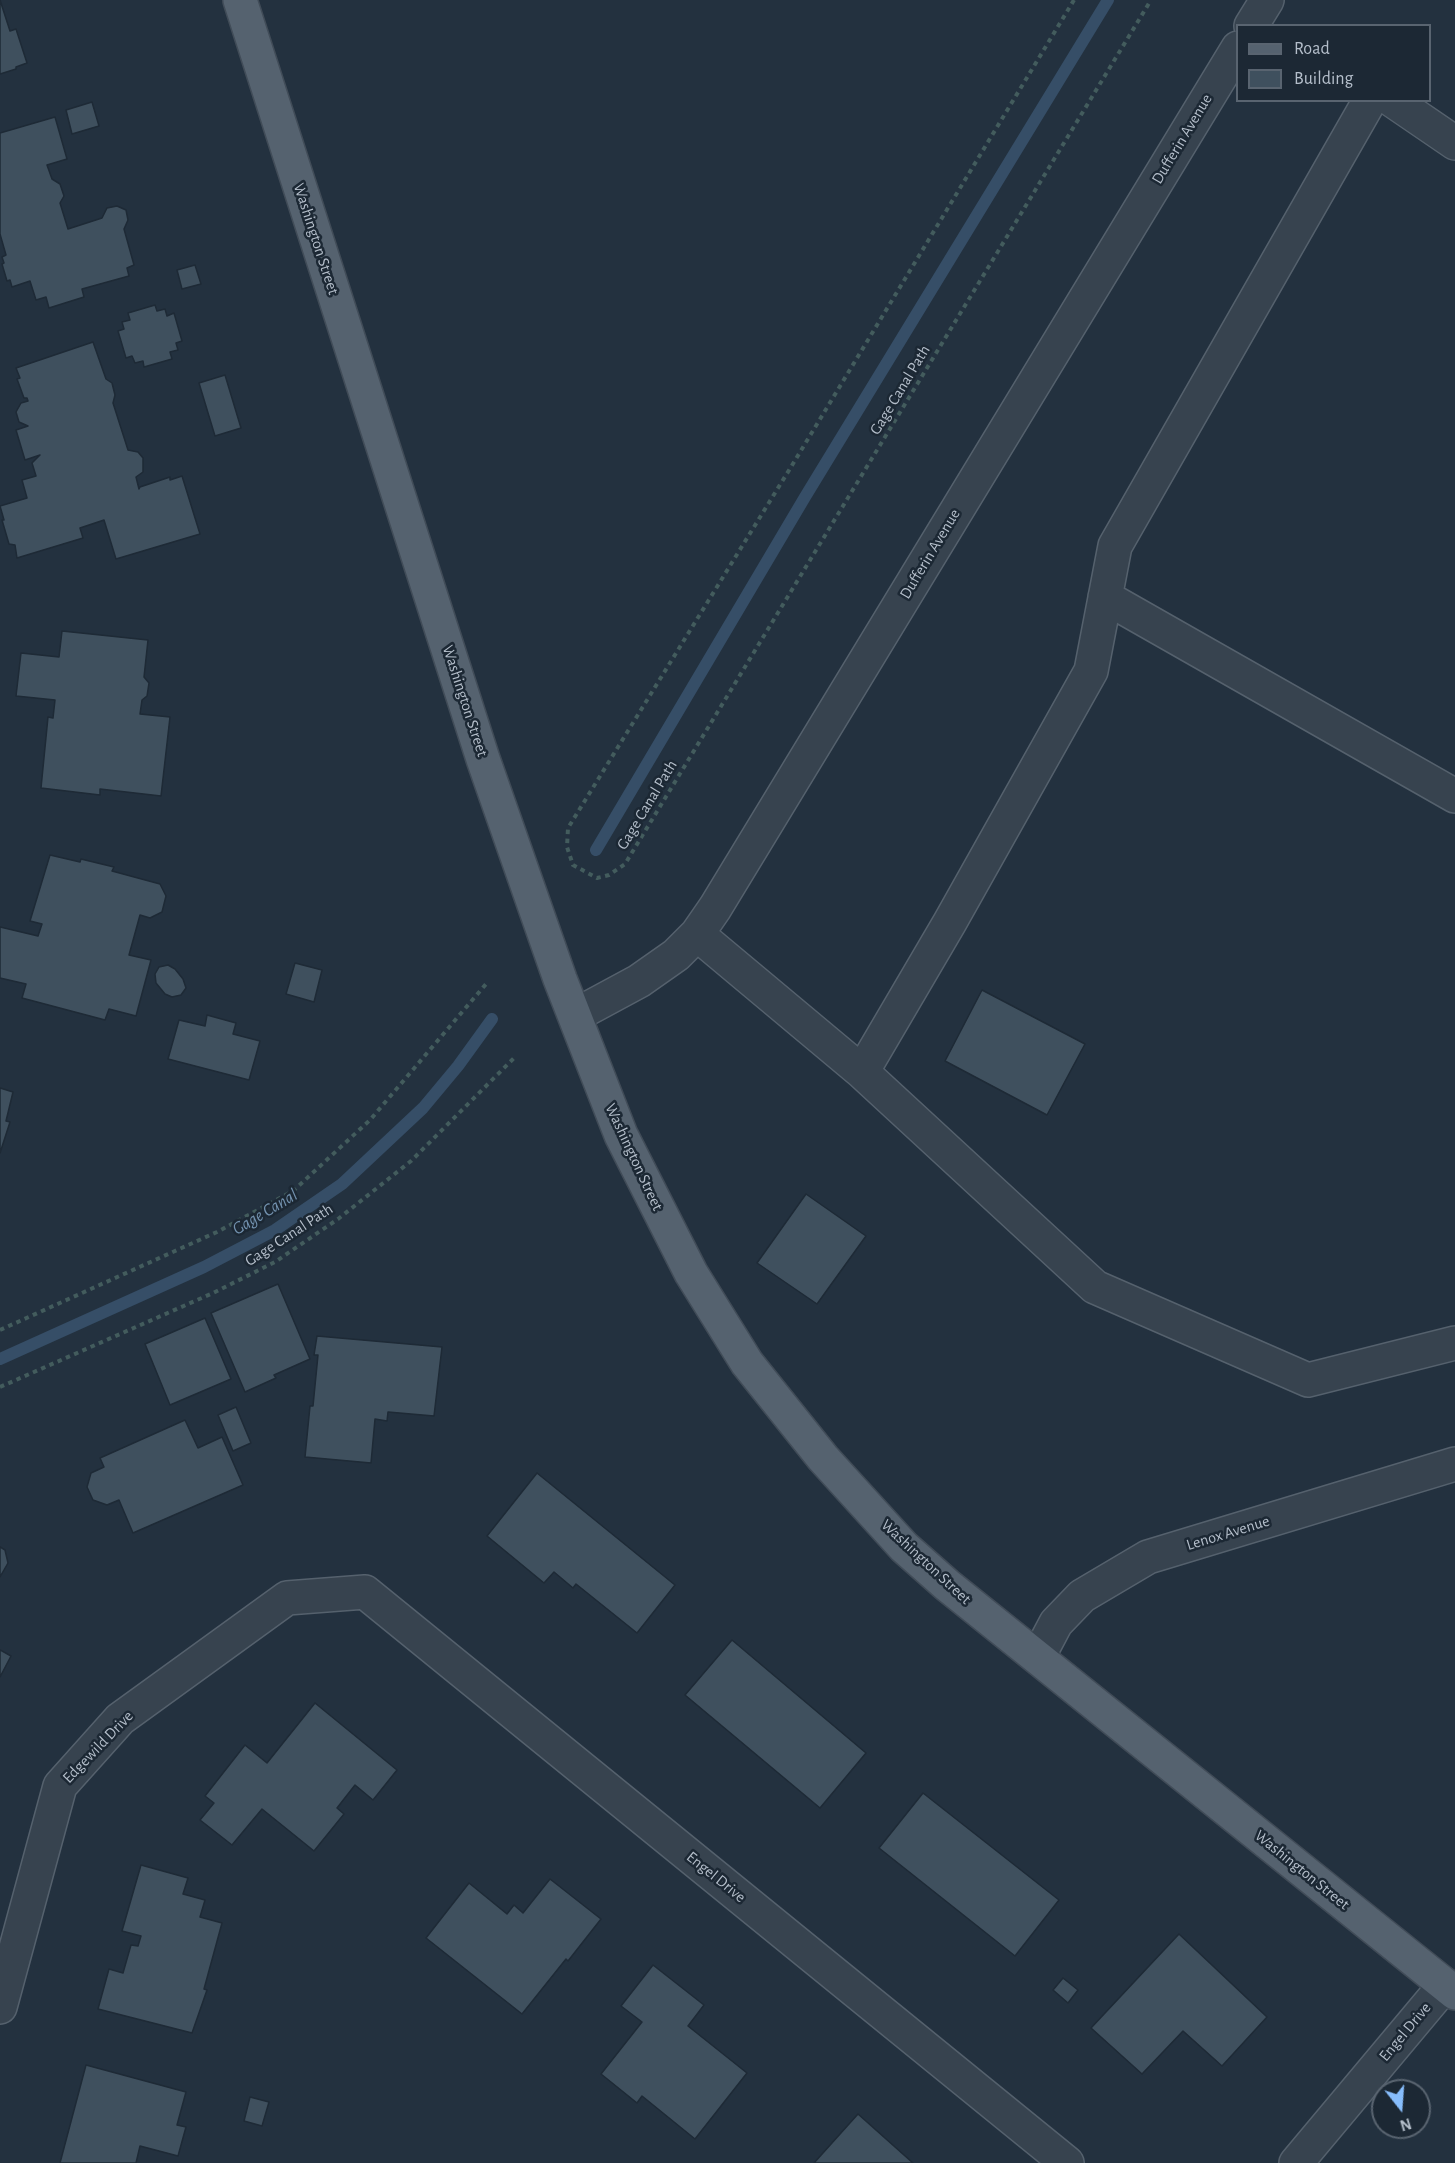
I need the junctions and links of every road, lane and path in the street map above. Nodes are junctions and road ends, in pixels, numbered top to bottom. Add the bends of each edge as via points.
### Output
1 (240, 0) edge
2 (1074, 0) edge
3 (1151, 0) edge
4 (1267, 0) edge
5 (1252, 24) edge
6 (1236, 51) edge
7 (1369, 102) edge
8 (1395, 102) edge
9 (1455, 143) edge
10 (1105, 597) junction
11 (1455, 796) edge
12 (697, 934) junction
13 (486, 984) dead end
14 (576, 1015) junction
15 (516, 1056) dead end
16 (862, 1072) junction
17 (0, 1330) edge
18 (1455, 1343) edge
19 (0, 1387) edge
20 (1455, 1464) edge
21 (365, 1592) joint
22 (1038, 1657) junction
23 (1450, 1989) edge
24 (0, 2007) edge
25 (1067, 2163) edge
26 (1296, 2163) edge

1 - 14 main road, Washington Street via 483,759
2 - 3 path, Gage Canal Path via 568,828 567,848 573,865 597,878 625,864
4 - 5 street
6 - 12 street, Dufferin Avenue
7 - 10 street via 1115,546
8 - 9 street
10 - 11 street
10 - 16 street via 1091,671
12 - 14 street, Dufferin Avenue via 676,955 639,981
12 - 16 street
13 - 17 path via 370,1120 293,1191 217,1232
14 - 22 main road, Washington Street via 626,1146 691,1273 747,1363 823,1458 904,1546
15 - 19 path, Gage Canal Path via 411,1161 338,1219 275,1262
16 - 18 street via 1095,1287 1308,1380
20 - 22 street, Lenox Avenue via 1148,1557 1082,1596 1056,1623
21 - 24 street, Edgewild Drive via 287,1598 120,1719 60,1786
21 - 25 street, Engel Drive
22 - 23 main road, Washington Street
23 - 26 street, Engel Drive

